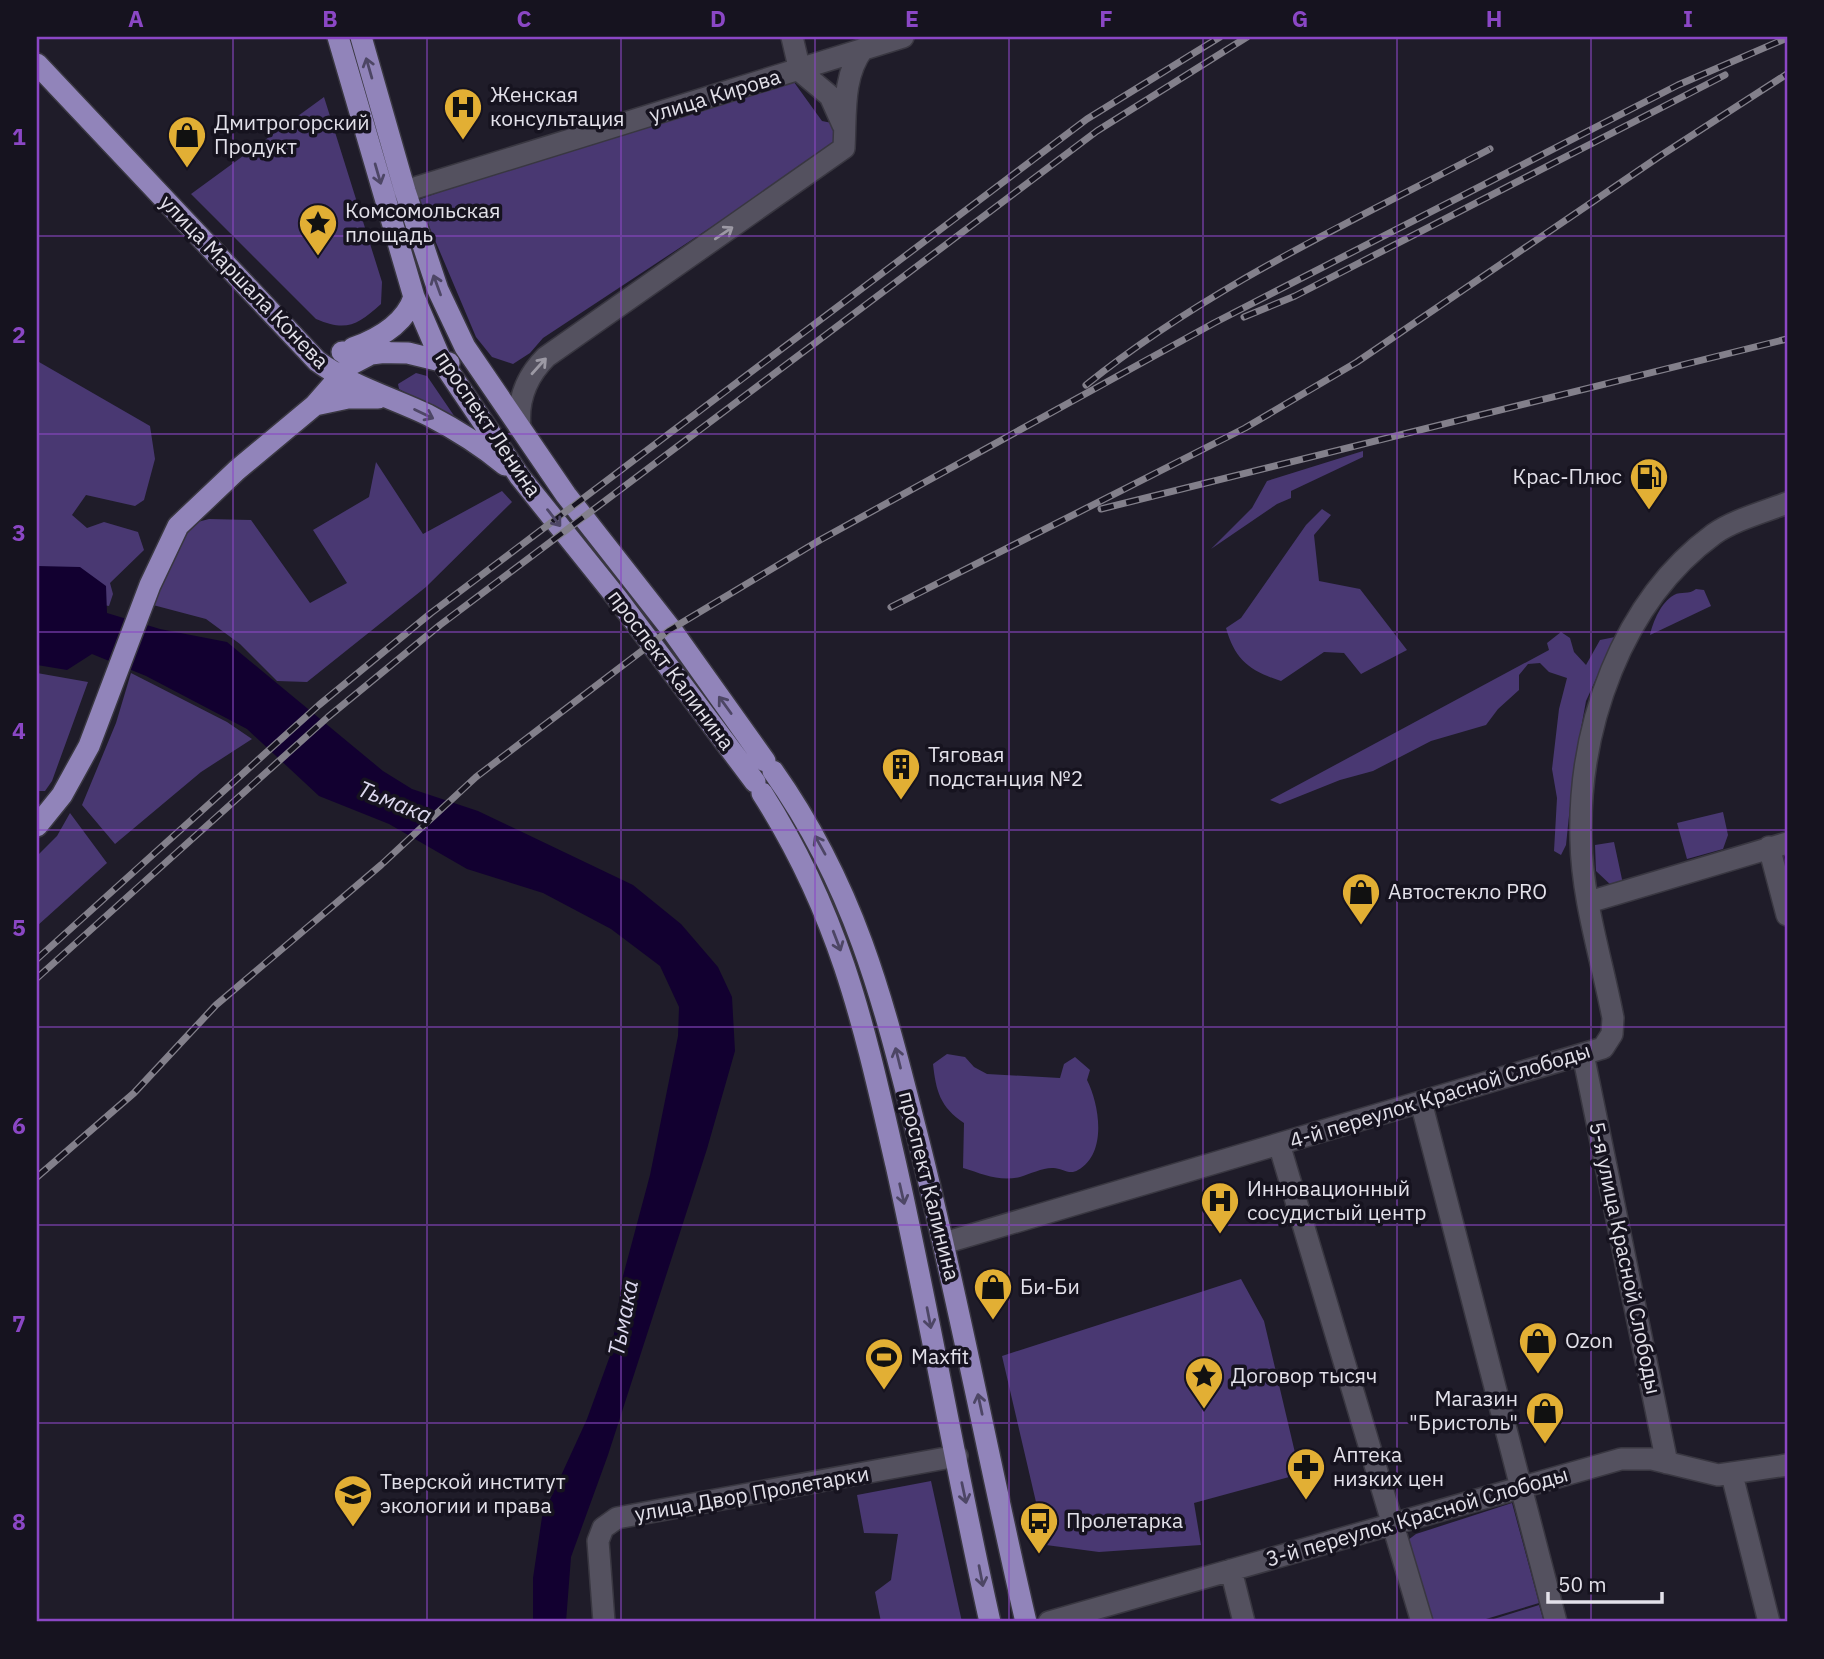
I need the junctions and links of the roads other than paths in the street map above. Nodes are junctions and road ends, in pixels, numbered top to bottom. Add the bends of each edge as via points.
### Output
1 (338, 37) edge
2 (360, 37) edge
3 (792, 37) edge
4 (903, 37) edge
5 (863, 49) junction
6 (37, 64) edge
7 (800, 71) junction
8 (844, 148) junction
9 (405, 191) junction
10 (414, 297) junction
11 (399, 321) junction
12 (306, 351) junction
13 (342, 352) junction
14 (387, 352) junction
15 (441, 360) junction
16 (339, 377) junction
17 (493, 389) junction
18 (394, 400) junction
19 (315, 405) junction
20 (520, 428) junction
21 (520, 477) junction
22 (1787, 503) edge
23 (607, 549) joint
24 (587, 559) joint
25 (764, 777) junction
26 (37, 826) edge
27 (1778, 845) edge
28 (1589, 902) junction
29 (1787, 915) edge
30 (1583, 1054) junction
31 (1421, 1102) junction
32 (1279, 1144) junction
33 (910, 1231) junction
34 (944, 1243) junction
35 (957, 1456) junction
36 (1667, 1463) junction
37 (1787, 1465) edge
38 (994, 1471) junction
39 (1732, 1475) junction
40 (1521, 1487) junction
41 (1395, 1524) junction
42 (1231, 1570) junction
43 (604, 1622) edge
44 (990, 1622) edge
45 (1026, 1622) edge
46 (1049, 1622) edge
47 (1244, 1622) edge
48 (1422, 1622) edge
49 (1556, 1622) edge
50 (1769, 1622) edge

1 -> 10 main road, проспект Ленина
9 -> 2 main road, проспект Ленина
3 - 7 street
4 - 5 street, улица Кирова
5 - 7 street, улица Кирова
5 - 8 street via 849,74
6 - 12 main road, улица Маршала Конева
7 - 8 street via 836,104
7 - 9 street, улица Кирова
20 -> 8 street via 523,392 546,357
17 -> 9 main road, проспект Ленина via 444,304
10 - 11 main road
10 - 15 main road, проспект Ленина
11 - 13 main road via 372,340
11 - 14 main road
12 - 13 main road
12 - 16 main road, улица Маршала Конева
12 - 19 main road via 314,374
13 - 14 main road
14 - 15 main road
14 - 16 main road via 364,357
15 - 17 main road
15 - 21 main road, проспект Ленина
16 - 18 main road, улица Маршала Конева
16 - 19 main road
17 - 20 main road, проспект Ленина
18 - 19 main road via 348,398
18 -> 21 main road, улица Маршала Конева via 466,436
19 - 26 main road via 185,517 150,585 89,746 62,795
20 - 23 main road, проспект Ленина
21 -> 24 main road, проспект Ленина
22 - 28 street, 4-й переулок Красной Слободы via 1716,533 1669,575 1630,633 1599,704 1583,782 1581,842
25 -> 23 main road, проспект Калинина via 671,629
24 - 25 main road, проспект Калинина
25 -> 33 main road, проспект Калинина via 851,979
34 -> 25 main road, проспект Калинина via 884,1005 862,937 830,864
27 - 28 street
27 - 29 street
28 - 30 street, 4-й переулок Красной Слободы via 1614,1024 1604,1048
30 - 31 street, 4-й переулок Красной Слободы
30 - 36 street, 5-я улица Красной Слободы
31 - 32 street, 4-й переулок Красной Слободы
31 - 40 street
32 - 34 street, 4-й переулок Красной Слободы
32 - 41 street
33 - 34 main road via 926,1243
33 -> 35 main road, проспект Калинина
38 -> 34 main road, проспект Калинина
35 - 38 main road via 976,1459
35 - 43 street, улица Двор Пролетарки via 617,1518 603,1528 598,1541
35 -> 44 main road, проспект Калинина
36 - 39 street, 3-й переулок Красной Слободы via 1704,1474
36 - 40 street, 3-й переулок Красной Слободы via 1625,1458
37 - 39 street, 3-й переулок Красной Слободы
38 - 45 main road, проспект Калинина
39 - 50 street
40 - 41 street, 3-й переулок Красной Слободы
40 - 49 street
41 - 42 street, 3-й переулок Красной Слободы
41 - 48 street
42 - 46 street, 3-й переулок Красной Слободы
42 - 47 street

